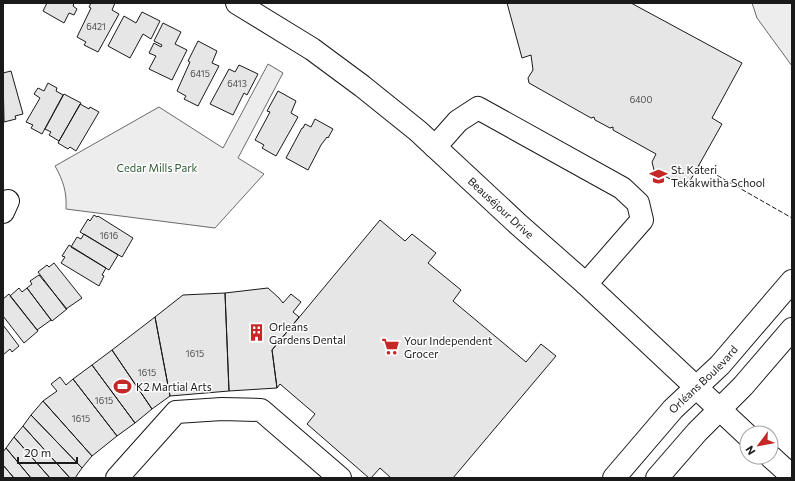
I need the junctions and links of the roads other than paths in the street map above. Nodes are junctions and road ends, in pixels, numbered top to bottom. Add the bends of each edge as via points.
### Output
1 (237, 3) edge
2 (435, 147) junction
3 (792, 281) edge
4 (586, 284) junction
5 (792, 329) edge
6 (697, 388) junction
7 (720, 409) junction
8 (739, 427) edge
9 (779, 464) edge
10 (792, 476) edge
11 (117, 478) edge
12 (340, 478) edge
13 (614, 478) edge
14 (657, 478) edge

1 - 2 street, Beauséjour Drive via 312,49 362,86
2 - 4 street, Beauséjour Drive
2 - 4 street via 458,120 478,108 622,188 638,203 642,220
3 - 6 street, Orléans Boulevard
4 - 6 street, Beauséjour Drive
5 - 7 street
6 - 7 street, Beauséjour Drive
6 - 13 street, Orléans Boulevard via 673,409
7 - 8 street, Beauséjour Drive
7 - 14 street
9 - 10 street
11 - 12 street via 176,412 222,409 261,410

